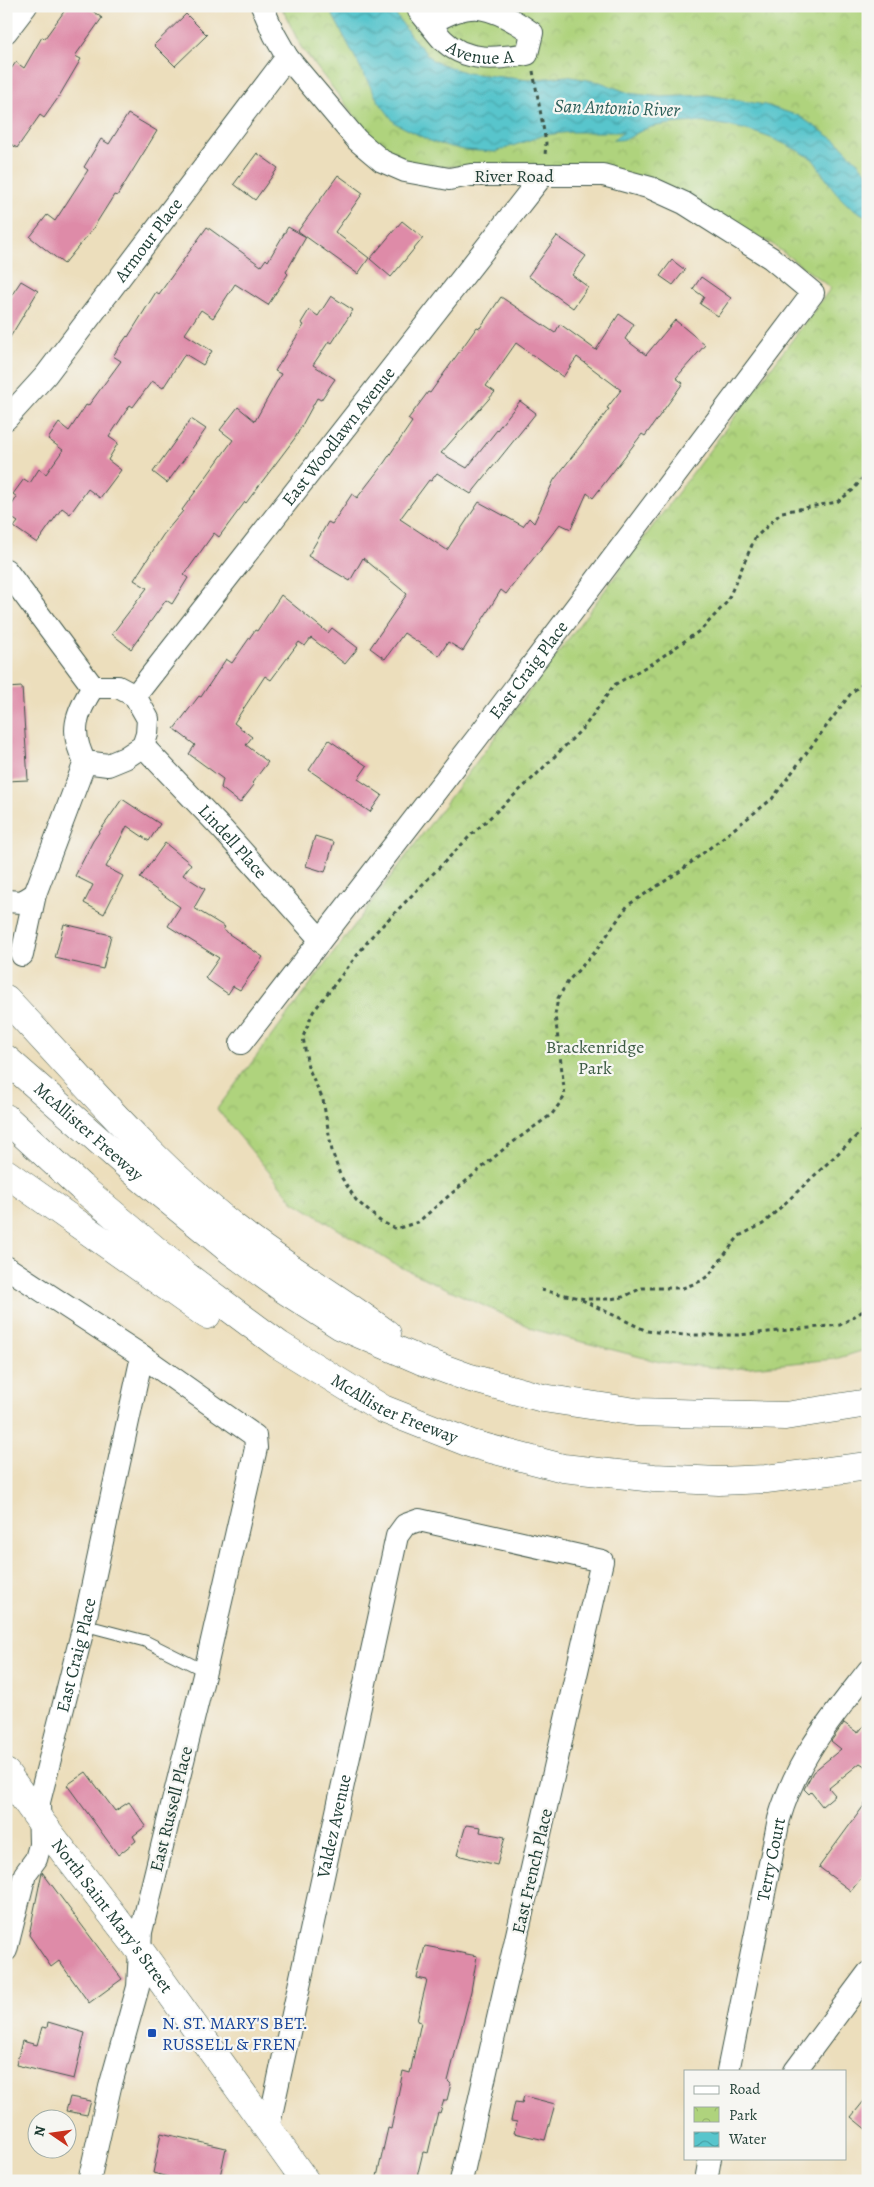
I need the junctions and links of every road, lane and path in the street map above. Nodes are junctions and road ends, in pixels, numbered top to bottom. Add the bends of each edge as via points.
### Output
1 (26, 6) edge
2 (262, 6) edge
3 (6, 32) edge
4 (286, 57) junction
5 (534, 76) dead end
6 (546, 143) dead end
7 (542, 176) junction
8 (813, 293) joint
9 (6, 419) edge
10 (868, 470) edge
11 (6, 570) edge
12 (868, 680) edge
13 (93, 687) junction
14 (135, 696) junction
15 (143, 746) junction
16 (85, 762) junction
17 (35, 894) junction
18 (6, 901) edge
19 (320, 939) junction
20 (22, 955) dead end
21 (6, 999) edge
22 (241, 1043) dead end
23 (6, 1059) edge
24 (6, 1118) edge
25 (868, 1125) edge
26 (6, 1173) edge
27 (6, 1268) edge
28 (541, 1290) dead end
29 (577, 1298) junction
30 (868, 1308) edge
31 (142, 1356) junction
32 (420, 1360) junction
33 (868, 1403) edge
34 (383, 1409) junction
35 (868, 1466) edge
36 (602, 1561) joint
37 (84, 1625) junction
38 (205, 1671) junction
39 (868, 1671) edge
40 (6, 1773) edge
41 (41, 1822) junction
42 (6, 1950) edge
43 (141, 1952) junction
44 (868, 1973) edge
45 (728, 2070) edge
46 (797, 2070) edge
47 (268, 2129) junction
48 (710, 2160) edge
49 (89, 2181) edge
50 (305, 2181) edge
51 (462, 2181) edge
52 (706, 2181) edge

1 - 3 street
2 - 4 street, River Road
4 - 7 street, River Road via 357,140 382,160 405,172 449,179 472,175
4 - 9 street, Armour Place via 46,375
5 - 6 path
7 - 8 street, River Road via 603,175 651,188 684,203 771,258
7 - 14 street, East Woodlawn Avenue
8 - 19 street, East Craig Place via 477,738
10 - 12 path via 853,490 837,502 782,512 755,538 727,602 702,629 614,685 585,726 372,936 313,1012 303,1037 308,1067 323,1100 340,1175 356,1200 396,1230 418,1222 505,1148 552,1114 565,1096 555,1014 558,998 569,980 596,950 628,905 679,872 772,799 846,699
11 - 13 street
13 - 14 street via 118,687
13 - 16 street via 81,706 75,725 77,747
14 - 15 street via 148,719
15 - 16 street via 108,765
15 - 19 street, Lindell Place
16 - 17 street
17 - 18 street via 22,902
17 - 20 street
19 - 22 street, East Craig Place
21 - 32 main road via 140,1140 234,1227 294,1271 346,1303
23 - 32 main road, McAllister Freeway via 230,1251 341,1326
24 - 34 main road, McAllister Freeway via 185,1275 279,1345
25 - 29 path via 763,1224 739,1236 701,1281 682,1288 642,1288 610,1299
26 - 34 main road via 268,1355 321,1383
27 - 31 street
28 - 29 path
29 - 30 path via 648,1331 684,1334 738,1335 840,1325
31 - 37 street, East Craig Place
31 - 38 street, East Russell Place via 255,1436 256,1448
32 - 33 main road, McAllister Freeway via 543,1398 636,1412 785,1416
34 - 35 main road, McAllister Freeway via 472,1444 563,1468 719,1481 766,1479
36 - 47 street, Valdez Avenue via 419,1520 405,1525 397,1536
36 - 51 street, East French Place
37 - 38 lane via 145,1641
37 - 41 street, East Craig Place via 39,1802
38 - 43 street, East Russell Place via 140,1932
39 - 45 street, Terry Court via 802,1761 786,1796
40 - 41 main road, North Saint Mary's Street
41 - 42 street, East Craig Place via 40,1845 36,1859 25,1874
41 - 43 main road, North Saint Mary's Street
43 - 47 main road, North Saint Mary's Street
43 - 49 street, East Russell Place via 138,1987 110,2087
44 - 46 street
47 - 50 main road, North Saint Mary's Street
48 - 52 street

